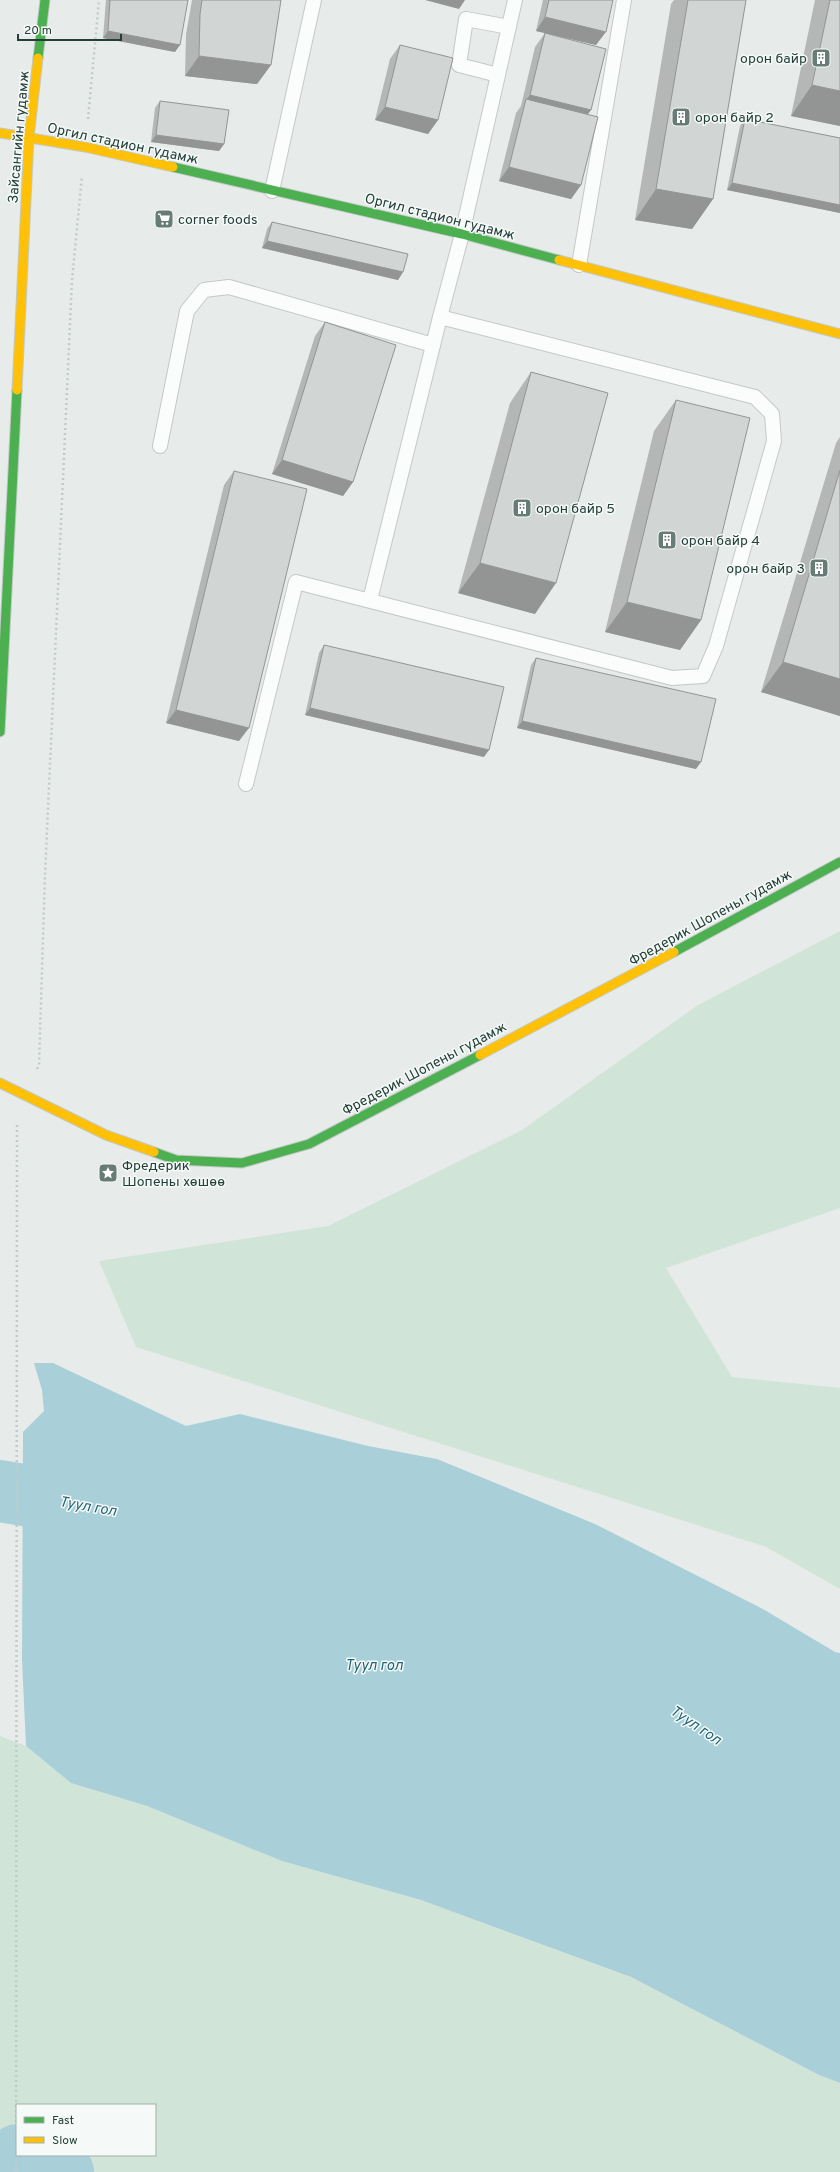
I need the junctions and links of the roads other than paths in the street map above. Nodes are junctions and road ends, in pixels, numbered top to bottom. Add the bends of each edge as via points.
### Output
1 (45, 0) edge
2 (314, 0) edge
3 (515, 0) edge
4 (624, 0) edge
5 (509, 26) junction
6 (498, 75) junction
7 (0, 133) edge
8 (29, 138) junction
9 (272, 190) junction
10 (462, 234) junction
11 (579, 265) junction
12 (440, 317) junction
13 (840, 334) edge
14 (433, 345) junction
15 (160, 446) dead end
16 (370, 600) junction
17 (0, 732) edge
18 (246, 784) dead end
19 (840, 862) edge
20 (0, 1083) edge

1 - 8 street, Зайсангийн гудамж
2 - 9 lane
3 - 5 lane
4 - 11 lane
5 - 6 lane
5 - 6 lane via 466,19 459,65
6 - 10 lane
7 - 8 street, Оргил стадион гудамж
8 - 9 street, Оргил стадион гудамж via 85,147
8 - 17 street, Зайсангийн гудамж
9 - 10 street, Оргил стадион гудамж
10 - 11 street, Оргил стадион гудамж
10 - 12 lane
11 - 13 street, Оргил стадион гудамж
12 - 14 lane
12 - 16 lane via 755,397 772,414 774,441 716,646 703,676 672,678
14 - 15 lane via 229,288 204,290 187,311
14 - 16 lane
16 - 18 lane via 296,582
19 - 20 street, Фредерик Шопены гудамж via 601,992 302,1146 242,1163 176,1160 106,1135

